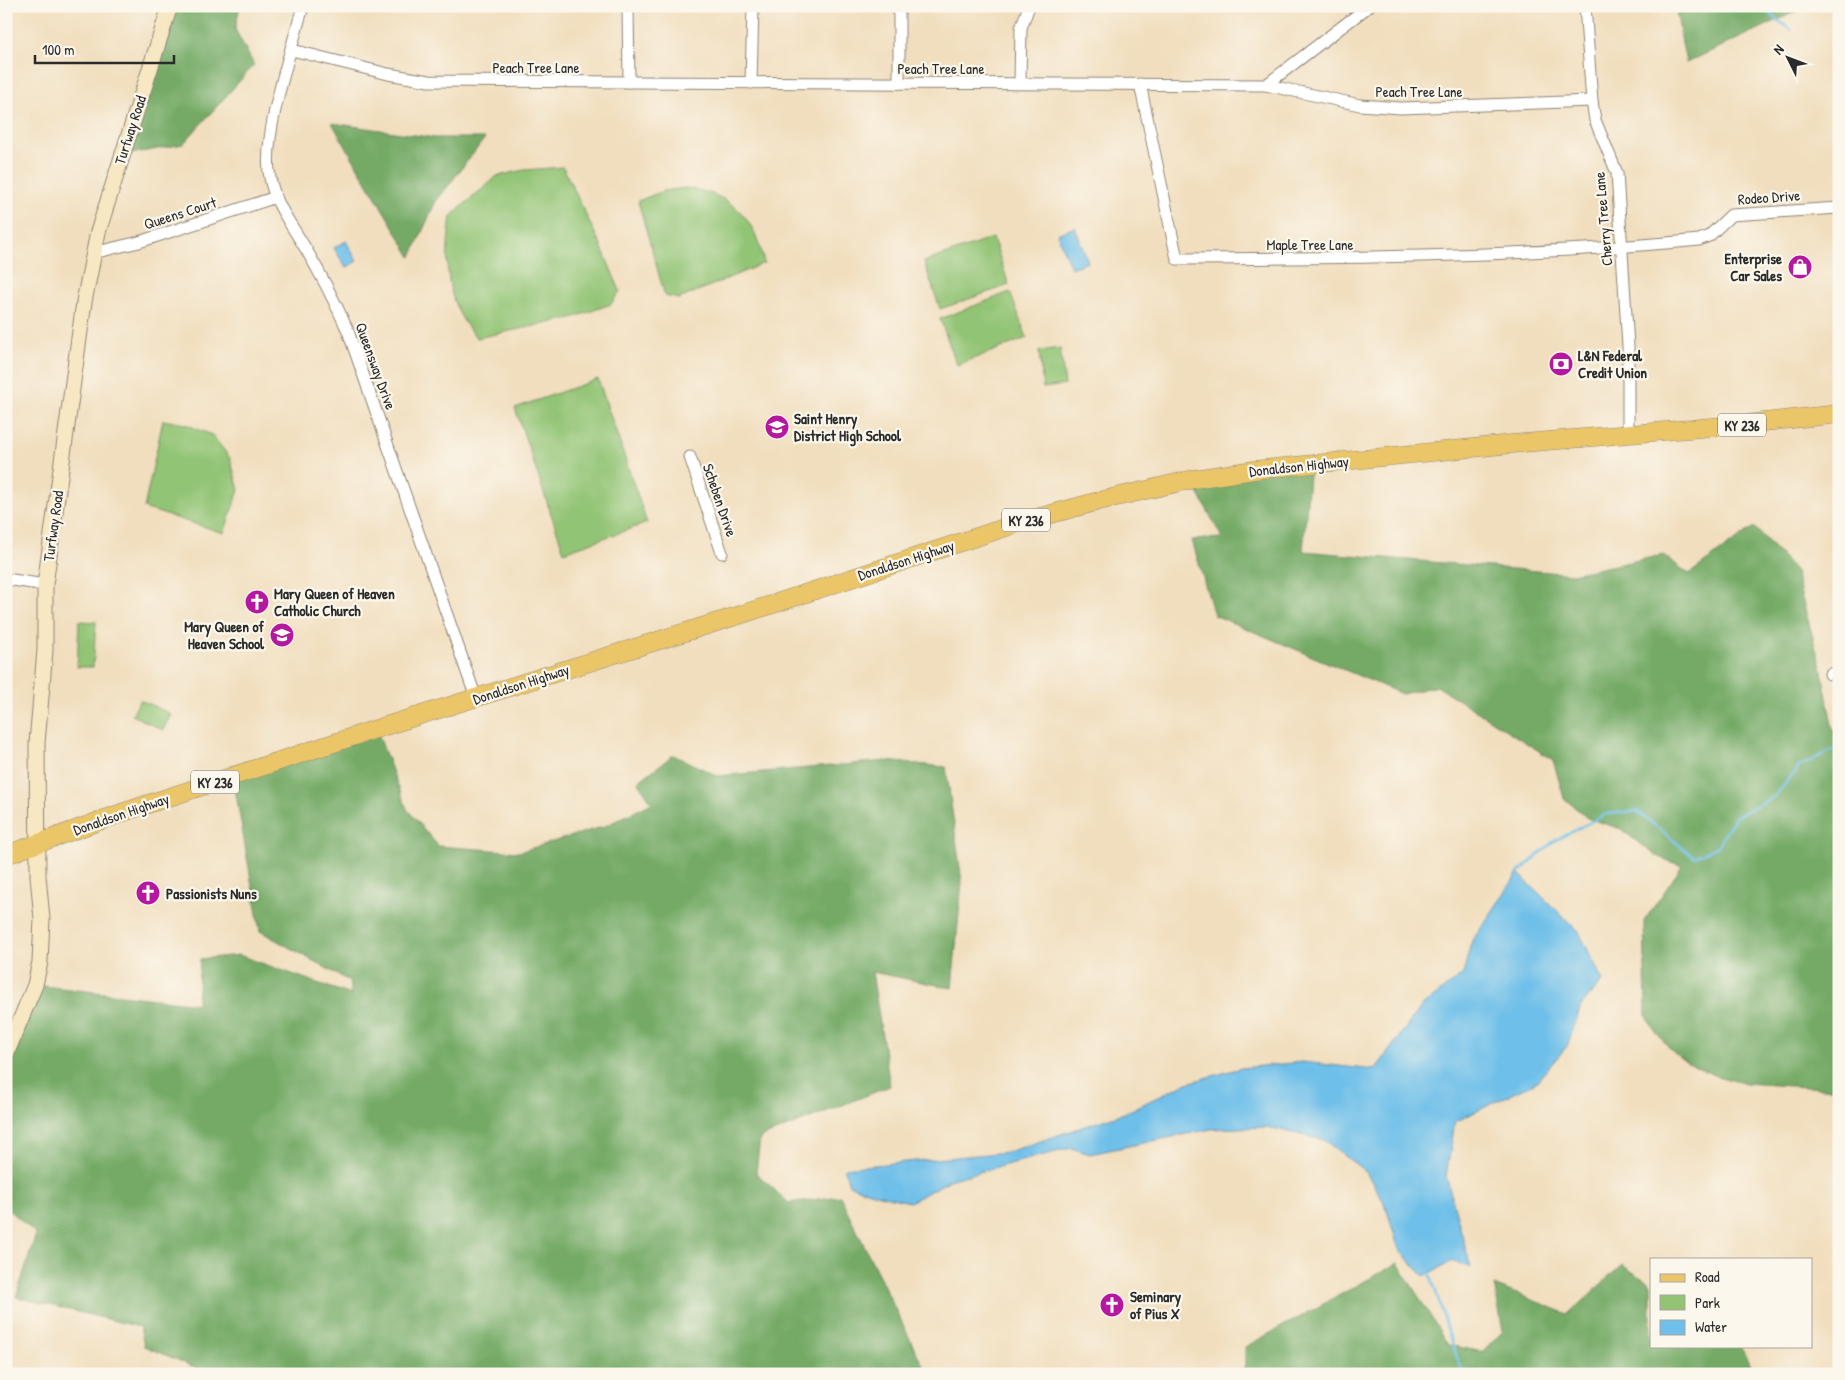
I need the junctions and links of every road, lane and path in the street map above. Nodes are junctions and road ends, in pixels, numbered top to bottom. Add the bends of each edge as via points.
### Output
1 (170, 6) edge
2 (303, 6) edge
3 (628, 6) edge
4 (753, 6) edge
5 (899, 6) edge
6 (1029, 6) edge
7 (1369, 6) edge
8 (1585, 6) edge
9 (292, 50) junction
10 (629, 82) junction
11 (752, 83) junction
12 (899, 83) junction
13 (1020, 83) junction
14 (1140, 84) junction
15 (1266, 85) junction
16 (1592, 101) junction
17 (276, 196) junction
18 (1839, 208) edge
19 (1622, 247) junction
20 (93, 252) junction
21 (1839, 414) edge
22 (1628, 434) junction
23 (690, 457) dead end
24 (722, 553) dead end
25 (6, 579) edge
26 (44, 585) junction
27 (476, 698) junction
28 (38, 844) junction
29 (6, 855) edge
30 (6, 1054) edge

1 - 20 main road, Turfway Road
2 - 9 street, Queensway Drive
3 - 10 street
4 - 11 street
5 - 12 street
6 - 13 street via 1021,28
7 - 15 street
8 - 16 street, Cherry Tree Lane
9 - 10 street, Peach Tree Lane via 429,81
9 - 17 street, Queensway Drive via 272,125 270,177
10 - 11 street, Peach Tree Lane
11 - 12 street, Peach Tree Lane
12 - 13 street, Peach Tree Lane
13 - 14 street, Peach Tree Lane
14 - 15 street, Peach Tree Lane
14 - 19 street, Maple Tree Lane via 1177,259 1391,258
15 - 16 street, Peach Tree Lane via 1360,106 1400,108
16 - 19 street, Cherry Tree Lane via 1595,120 1617,173
17 - 20 street, Queens Court via 139,242
17 - 27 street, Queensway Drive via 348,331
18 - 19 street, Rodeo Drive via 1731,215 1709,236 1699,240
19 - 22 street, Cherry Tree Lane via 1628,346
20 - 26 main road, Turfway Road
21 - 22 main road, Donaldson Highway / KY 236
22 - 27 main road, Donaldson Highway / KY 236 via 1254,470 1139,491 1022,522
23 - 24 street, Scheben Drive
25 - 26 street
26 - 28 main road, Turfway Road via 45,650 37,743
27 - 28 main road, Donaldson Highway / KY 236 via 124,812
28 - 29 main road, Donaldson Highway / KY 236
28 - 30 main road, Turfway Road via 42,926 40,962 35,985

